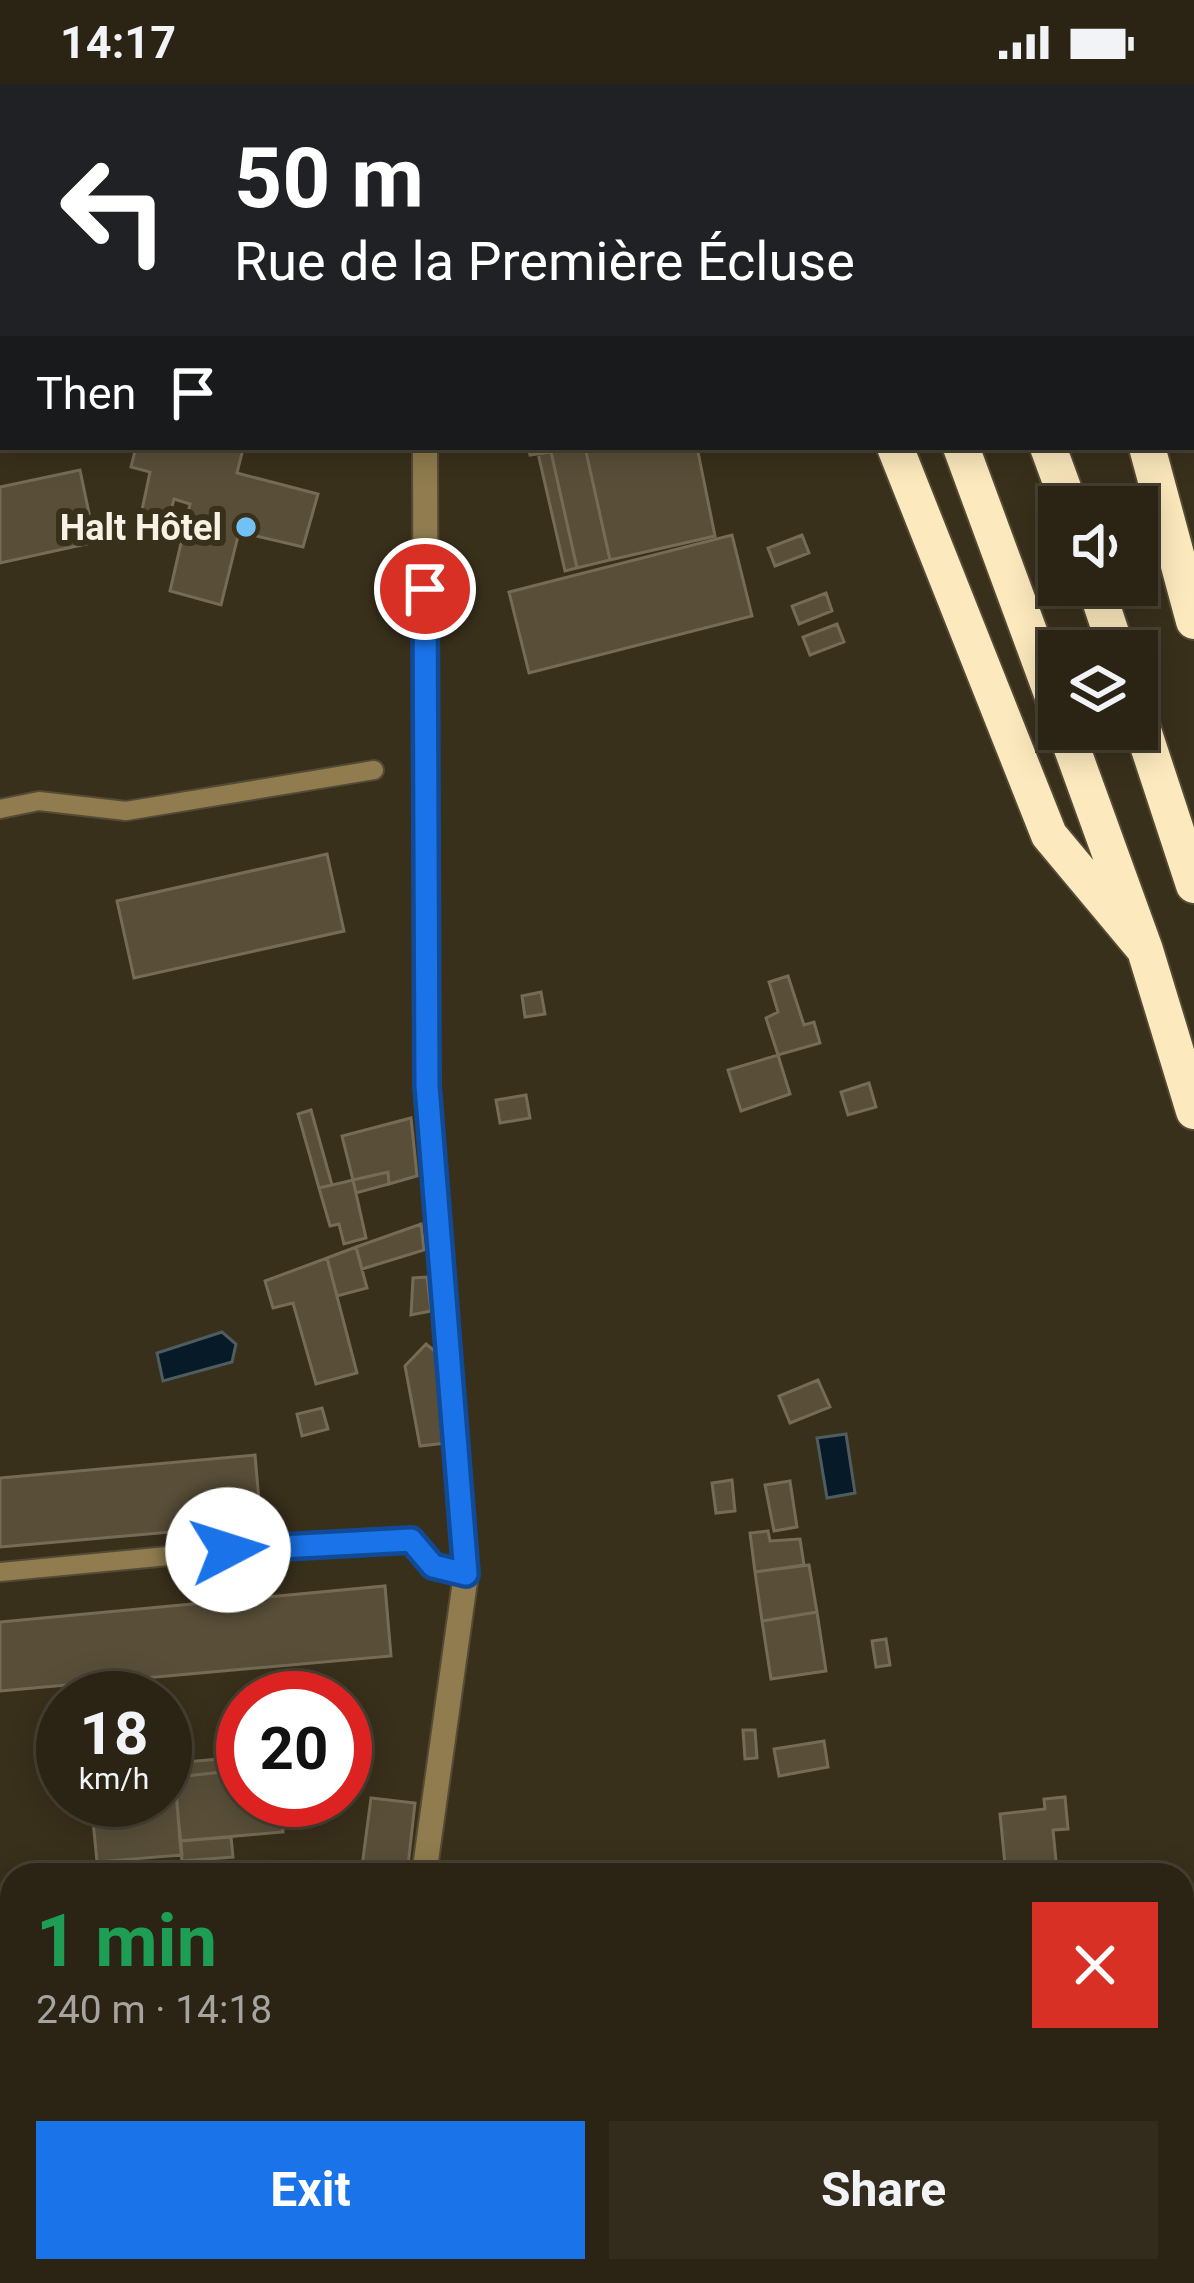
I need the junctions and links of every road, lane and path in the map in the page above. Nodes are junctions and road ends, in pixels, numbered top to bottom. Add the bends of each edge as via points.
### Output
1 (425, 450) edge
2 (896, 450) edge
3 (962, 450) edge
4 (1049, 450) edge
5 (1148, 450) edge
6 (1062, 486) edge
7 (1194, 621) edge
8 (1038, 656) edge
9 (1073, 750) edge
10 (1150, 750) edge
11 (374, 770) dead end
12 (0, 809) edge
13 (1194, 885) edge
14 (1145, 950) junction
15 (1194, 1111) edge
16 (0, 1572) edge
17 (466, 1574) junction
18 (426, 1863) edge

1 - 17 street via 427,1086
2 - 14 highway via 1049,835
3 - 8 highway
4 - 6 highway
5 - 7 highway
9 - 14 highway
10 - 13 highway
11 - 12 lane via 126,811 39,801
14 - 15 highway
16 - 17 lane via 411,1540 433,1566
17 - 18 street

